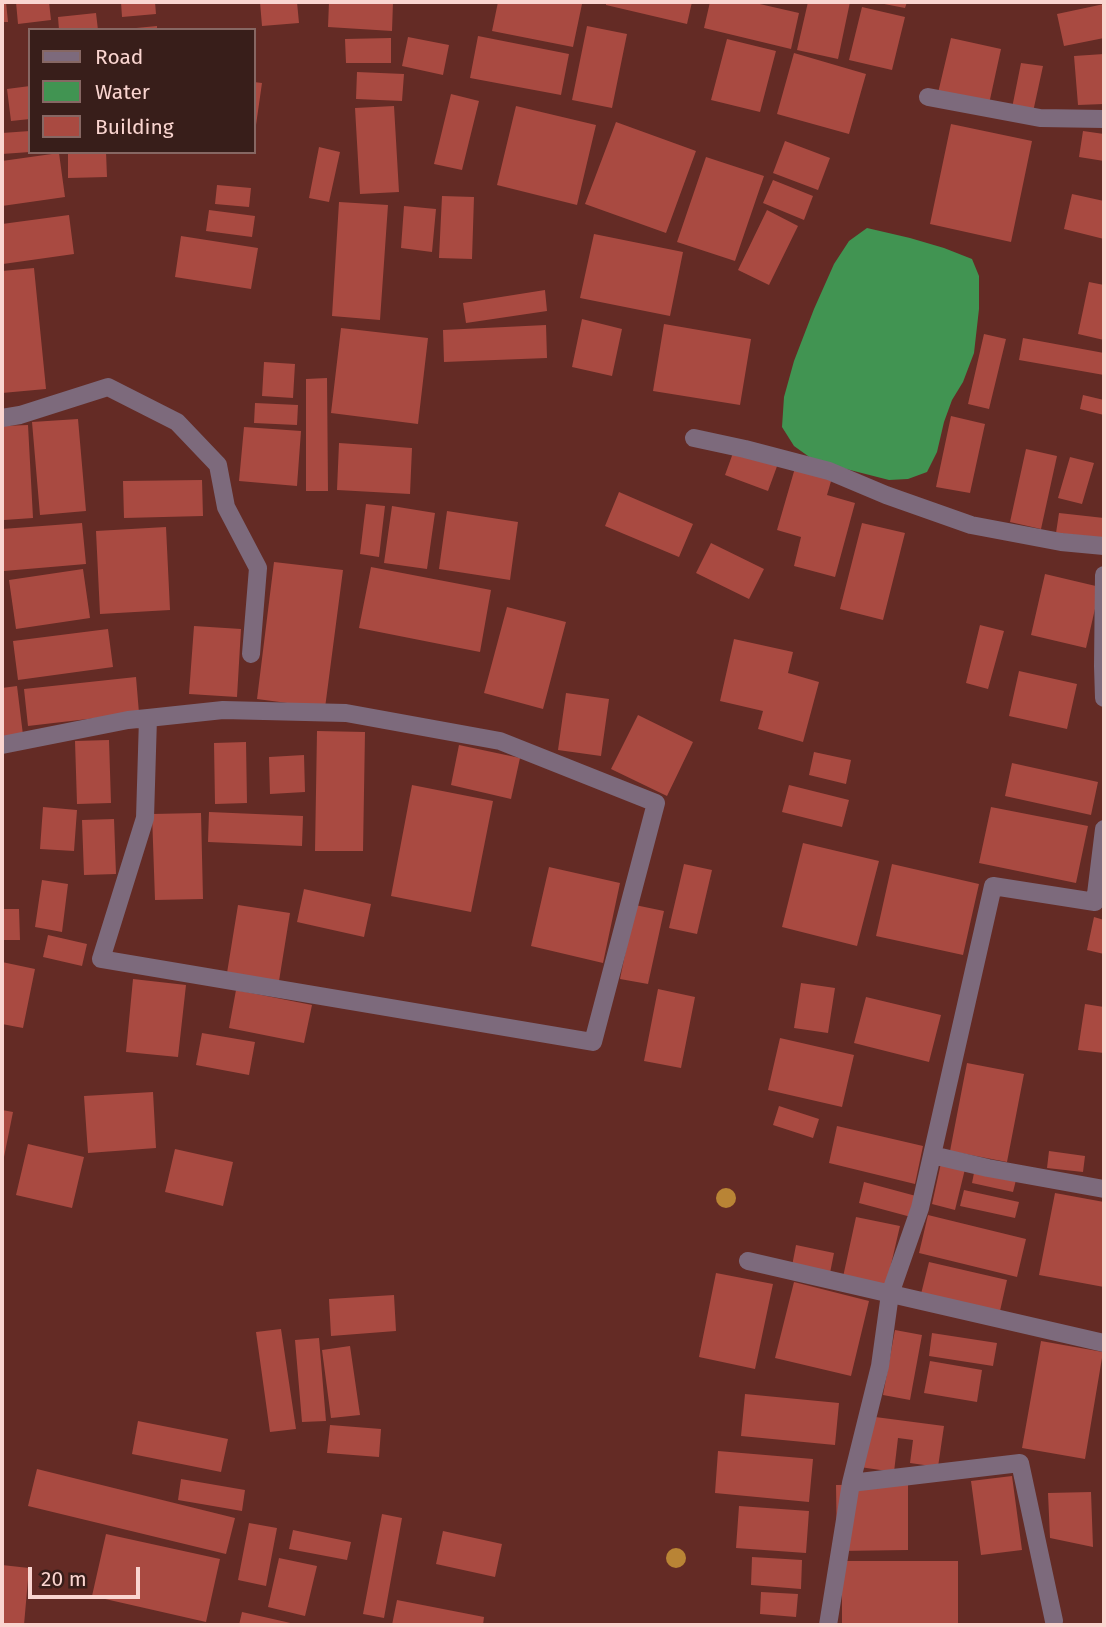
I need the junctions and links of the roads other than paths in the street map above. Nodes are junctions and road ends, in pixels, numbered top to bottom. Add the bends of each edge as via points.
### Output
1 (928, 97) dead end
2 (1104, 119) edge
3 (2, 418) edge
4 (694, 438) dead end
5 (1104, 546) edge
6 (1104, 575) edge
7 (251, 654) dead end
8 (1104, 698) edge
9 (148, 718) junction
10 (2, 745) edge
11 (1104, 829) edge
12 (932, 1155) junction
13 (1104, 1189) edge
14 (748, 1261) dead end
15 (890, 1294) junction
16 (1104, 1343) edge
17 (851, 1483) junction
18 (1054, 1621) dead end
19 (828, 1625) edge

1 - 2 street via 1040,118
3 - 7 street via 108,387 177,422 218,465 226,507 258,568
4 - 5 street via 829,471 971,525
6 - 8 street
9 - 9 street via 145,817 101,959 593,1042 656,803 500,741 346,713 223,710
9 - 10 street
11 - 12 street via 1095,902 993,886
12 - 13 street
12 - 15 street
14 - 15 street
15 - 16 street
15 - 17 street via 880,1366
17 - 18 street via 1020,1463
17 - 19 street

